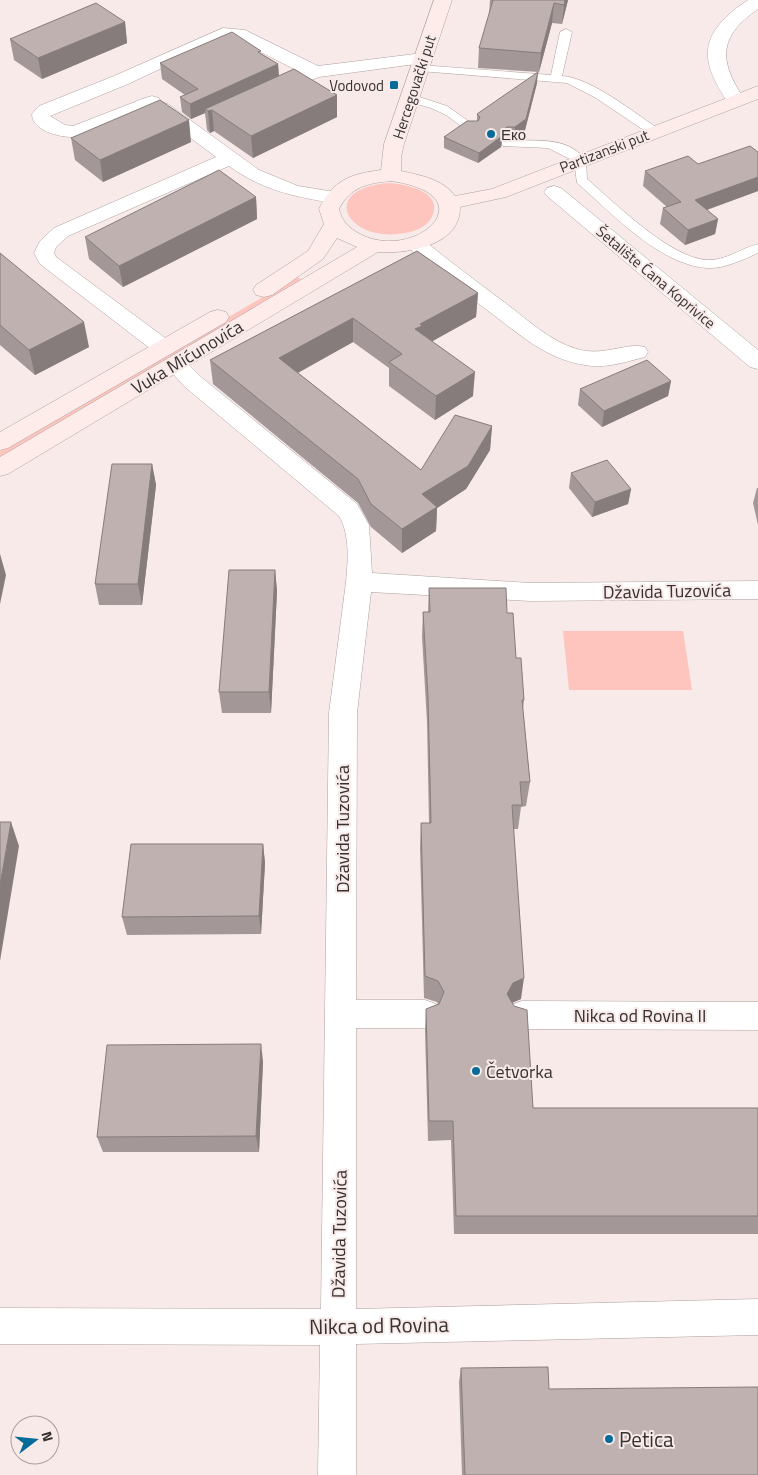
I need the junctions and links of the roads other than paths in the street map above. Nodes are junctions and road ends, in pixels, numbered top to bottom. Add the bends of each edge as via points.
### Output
1 (443, 0) edge
2 (758, 1) edge
3 (566, 32) dead end
4 (421, 63) junction
5 (315, 72) junction
6 (556, 79) junction
7 (121, 80) junction
8 (279, 88) edge
9 (758, 92) edge
10 (410, 98) junction
11 (736, 100) junction
12 (152, 102) junction
13 (207, 120) edge
14 (189, 128) junction
15 (472, 128) edge
16 (655, 132) junction
17 (507, 143) dead end
18 (229, 159) junction
19 (580, 160) junction
20 (391, 175) junction
21 (554, 192) dead end
22 (334, 197) junction
23 (448, 203) junction
24 (334, 225) junction
25 (415, 243) junction
26 (375, 245) junction
27 (758, 248) edge
28 (637, 352) dead end
29 (169, 356) junction
30 (758, 362) edge
31 (2, 436) edge
32 (0, 468) edge
33 (360, 582) junction
34 (758, 590) edge
35 (340, 1014) junction
36 (425, 1014) edge
37 (522, 1015) edge
38 (758, 1016) edge
39 (758, 1317) edge
40 (0, 1326) edge
41 (338, 1327) junction
42 (337, 1475) edge

1 - 4 main road, Hercegovački put
2 - 11 street via 743,10 724,30 716,45 716,62 723,84
3 - 6 lane
4 - 5 street
4 - 6 lane
4 - 10 main road, Hercegovački put
5 - 7 street via 239,34 223,32
5 - 8 street
6 - 16 lane via 569,80 600,95
7 - 12 street
7 - 12 street via 46,110 41,118 60,132 76,132
9 - 11 main road, Partizanski put
10 - 15 lane via 448,109
10 - 20 main road, Hercegovački put via 391,157
11 - 16 main road, Partizanski put
12 - 14 street
13 - 14 street
14 - 18 street
16 - 19 main road, Partizanski put
17 - 19 lane via 542,143 559,147
18 - 22 street via 276,186
18 - 29 street via 61,232 47,245 44,253 47,260
19 - 23 main road, Partizanski put via 485,197
19 - 27 lane via 582,180 666,251 706,265 725,262
20 - 22 main road via 354,182
20 - 23 main road via 428,183
21 - 30 street, Šetalište Ćana Koprivice
22 - 24 main road via 329,209
23 - 25 main road via 450,210 444,226 427,239
24 - 26 main road via 351,238
24 - 29 main road, Vuka Mićunovića via 316,255
25 - 26 main road
25 - 28 street via 544,342 565,353 599,359
26 - 29 main road, Vuka Mićunovića
29 - 31 main road, Vuka Mićunovića
29 - 32 main road, Vuka Mićunovića
29 - 33 street via 193,382 348,510 357,525 360,543
33 - 34 street, Džavida Tuzovića via 530,592
33 - 35 street, Džavida Tuzovića via 343,713
35 - 36 street
35 - 41 street, Džavida Tuzovića
37 - 38 street, Nikca od Rovina II
39 - 41 street, Nikca od Rovina
40 - 41 street, Nikca od Rovina
41 - 42 street, Džavida Tuzovića

